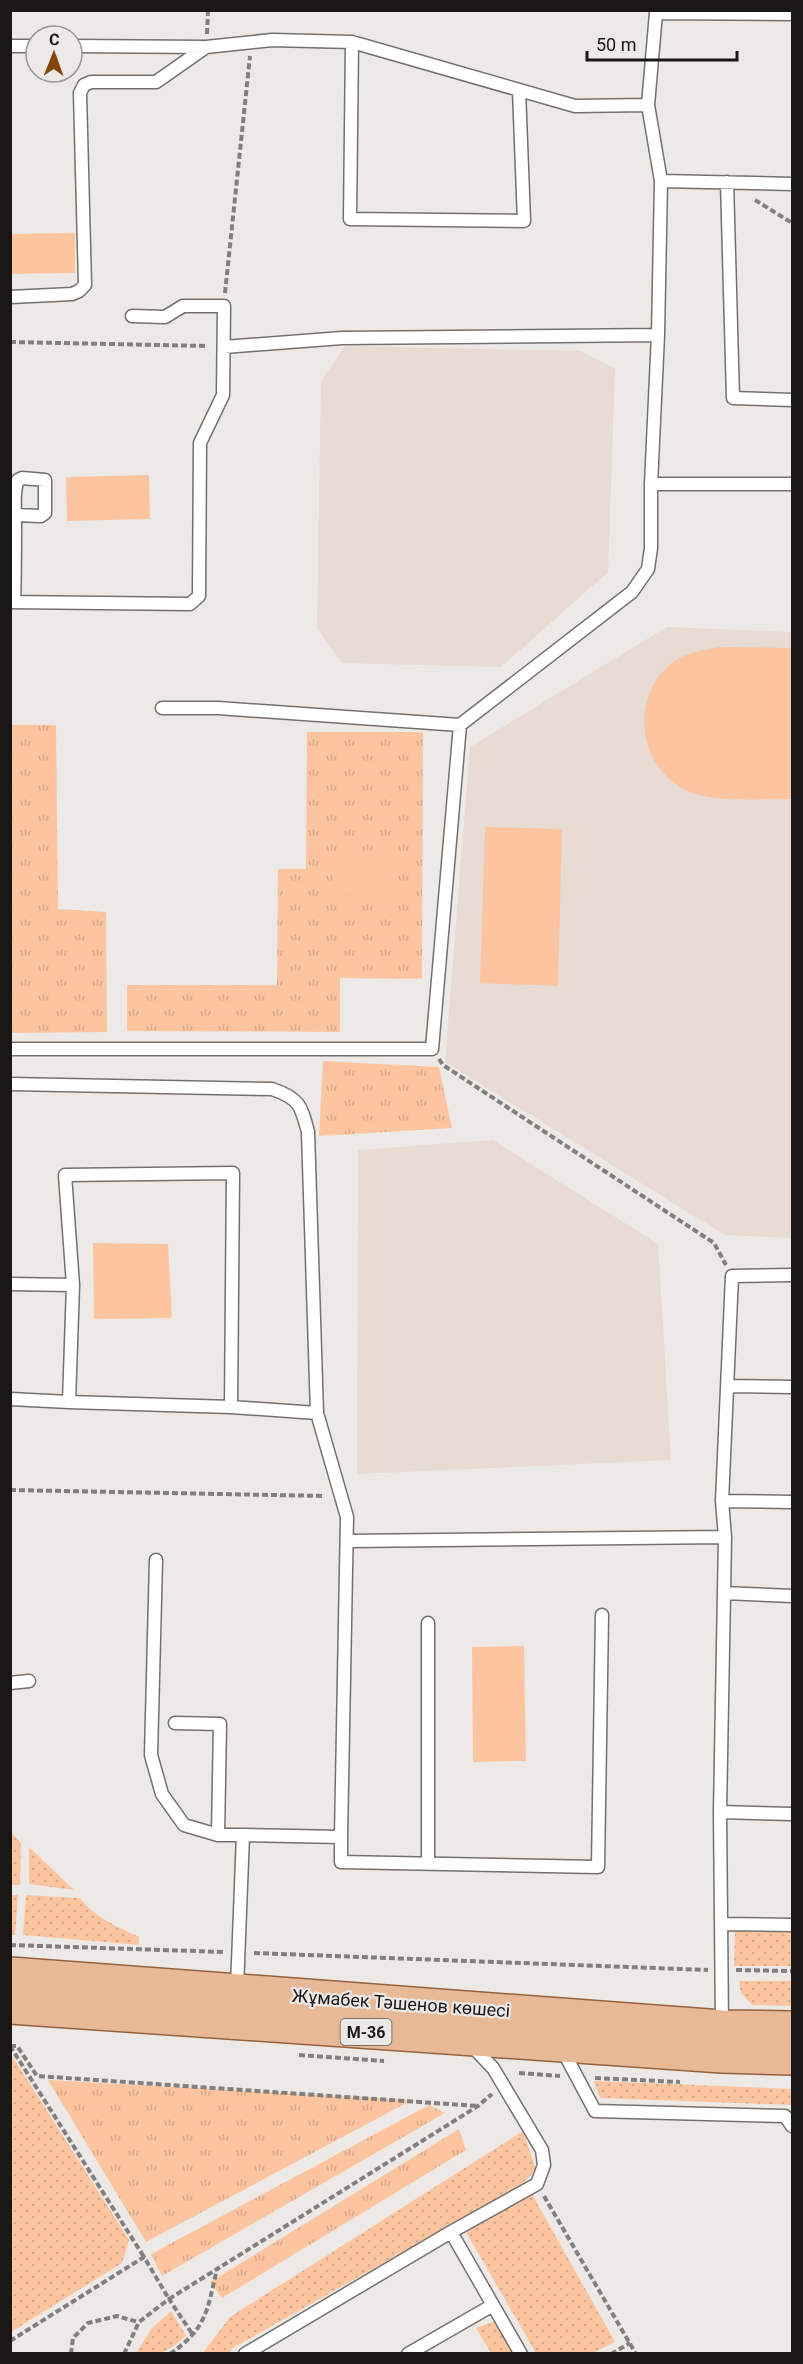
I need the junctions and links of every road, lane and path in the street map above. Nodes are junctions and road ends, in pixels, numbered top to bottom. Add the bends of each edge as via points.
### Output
1 (208, 10) edge
2 (792, 14) edge
3 (252, 41) junction
4 (352, 42) junction
5 (84, 46) edge
6 (206, 46) junction
7 (519, 90) junction
8 (648, 105) junction
9 (661, 181) junction
10 (727, 182) junction
11 (792, 184) edge
12 (792, 223) edge
13 (10, 297) edge
14 (224, 306) junction
15 (132, 316) dead end
16 (658, 336) junction
17 (10, 342) edge
18 (224, 346) junction
19 (792, 400) edge
20 (651, 484) junction
21 (792, 484) edge
22 (15, 515) dead end
23 (13, 539) edge
24 (12, 602) edge
25 (162, 708) dead end
26 (460, 725) junction
27 (10, 1049) edge
28 (432, 1049) junction
29 (10, 1084) edge
30 (792, 1275) edge
31 (732, 1276) junction
32 (10, 1284) edge
33 (73, 1285) junction
34 (727, 1386) junction
35 (792, 1387) edge
36 (10, 1399) edge
37 (69, 1402) junction
38 (231, 1407) junction
39 (317, 1413) junction
40 (10, 1490) edge
41 (341, 1496) junction
42 (722, 1501) junction
43 (792, 1502) edge
44 (725, 1537) junction
45 (348, 1541) junction
46 (156, 1560) dead end
47 (724, 1593) junction
48 (792, 1596) edge
49 (602, 1615) dead end
50 (428, 1623) dead end
51 (29, 1681) dead end
52 (10, 1683) edge
53 (175, 1723) dead end
54 (720, 1812) junction
55 (792, 1814) edge
56 (218, 1835) junction
57 (243, 1835) junction
58 (341, 1837) junction
59 (428, 1864) junction
60 (721, 1924) junction
61 (792, 1925) edge
62 (10, 1945) edge
63 (238, 1952) junction
64 (721, 1970) junction
65 (792, 1971) edge
66 (10, 1974) edge
67 (237, 1991) junction
68 (10, 2007) edge
69 (722, 2027) junction
70 (792, 2028) edge
71 (465, 2038) junction
72 (560, 2045) junction
73 (10, 2046) edge
74 (792, 2058) edge
75 (526, 2068) dead end
76 (519, 2073) junction
77 (577, 2078) junction
78 (685, 2082) dead end
79 (504, 2084) junction
80 (478, 2106) junction
81 (792, 2126) edge
82 (537, 2184) junction
83 (451, 2232) junction
84 (144, 2257) junction
85 (217, 2269) junction
86 (169, 2299) junction
87 (494, 2305) junction
88 (139, 2322) junction
89 (193, 2335) junction
90 (10, 2341) edge
91 (630, 2343) junction
92 (71, 2354) edge
93 (124, 2354) edge
94 (170, 2354) edge
95 (245, 2354) edge
96 (408, 2354) edge
97 (521, 2354) edge
98 (611, 2354) edge
99 (636, 2354) edge

1 - 6 path
2 - 8 lane via 656,13
3 - 4 lane
3 - 6 lane
3 - 14 path
4 - 7 lane
4 - 7 lane via 350,219 524,221
5 - 6 lane
6 - 13 lane via 156,82 84,85 80,93 85,285 72,294
7 - 8 lane via 575,106
8 - 9 lane
9 - 10 lane
9 - 16 lane
10 - 11 lane
10 - 12 path
10 - 19 lane via 733,398
14 - 15 lane via 183,306 165,317
14 - 18 lane
16 - 18 lane via 342,338
16 - 20 lane
17 - 18 path
18 - 24 lane via 224,395 200,443 197,600 190,604
20 - 21 lane
20 - 26 lane via 648,569 632,592
22 - 23 lane
23 - 24 lane
25 - 26 lane via 218,708
26 - 28 lane
27 - 28 lane
28 - 31 path via 443,1065 714,1243
29 - 39 lane via 250,1088 290,1095 302,1110 308,1132
30 - 31 lane
31 - 34 lane
32 - 33 lane
33 - 37 lane
33 - 38 lane via 65,1175 233,1173
34 - 35 lane
34 - 42 lane
36 - 37 lane
37 - 38 lane
38 - 39 lane
39 - 41 lane
40 - 41 path
41 - 45 lane
42 - 43 lane
42 - 44 lane
44 - 45 lane
44 - 47 lane
45 - 58 lane
46 - 56 lane via 151,1755 162,1794 184,1826
47 - 48 lane
47 - 54 lane
49 - 59 lane via 598,1867
50 - 59 lane
51 - 52 lane
53 - 56 lane via 220,1724
54 - 55 lane
54 - 60 lane
56 - 57 lane
57 - 58 lane
57 - 63 lane
58 - 59 lane via 340,1862
60 - 61 lane
60 - 64 lane
62 - 63 path
63 - 64 path
63 - 67 lane
64 - 65 path
64 - 69 lane
66 - 67 main road, Жұмабек Тәшенов көшесі / M-36
67 - 69 main road, Жұмабек Тәшенов көшесі / M-36
68 - 71 main road, Жұмабек Тәшенов көшесі / M-36
69 - 70 main road, Жұмабек Тәшенов көшесі / M-36
71 - 72 main road, Жұмабек Тәшенов көшесі / M-36
71 - 79 lane
72 - 74 main road, Жұмабек Тәшенов көшесі / M-36
72 - 77 lane
73 - 80 path via 17,2046 37,2076
73 - 84 path
75 - 76 path
76 - 77 path
76 - 79 path
77 - 78 path
77 - 81 lane via 595,2111 785,2116
79 - 80 path
79 - 82 lane via 542,2150 544,2165
80 - 85 path
82 - 83 lane
82 - 91 path
83 - 87 lane
83 - 95 lane
84 - 86 path
84 - 90 path
85 - 86 path
85 - 89 path via 208,2306
86 - 88 path
86 - 89 path
87 - 96 lane
87 - 97 lane
88 - 92 path via 117,2316 88,2323 73,2338
88 - 93 path
89 - 94 path
91 - 98 path
91 - 99 path

